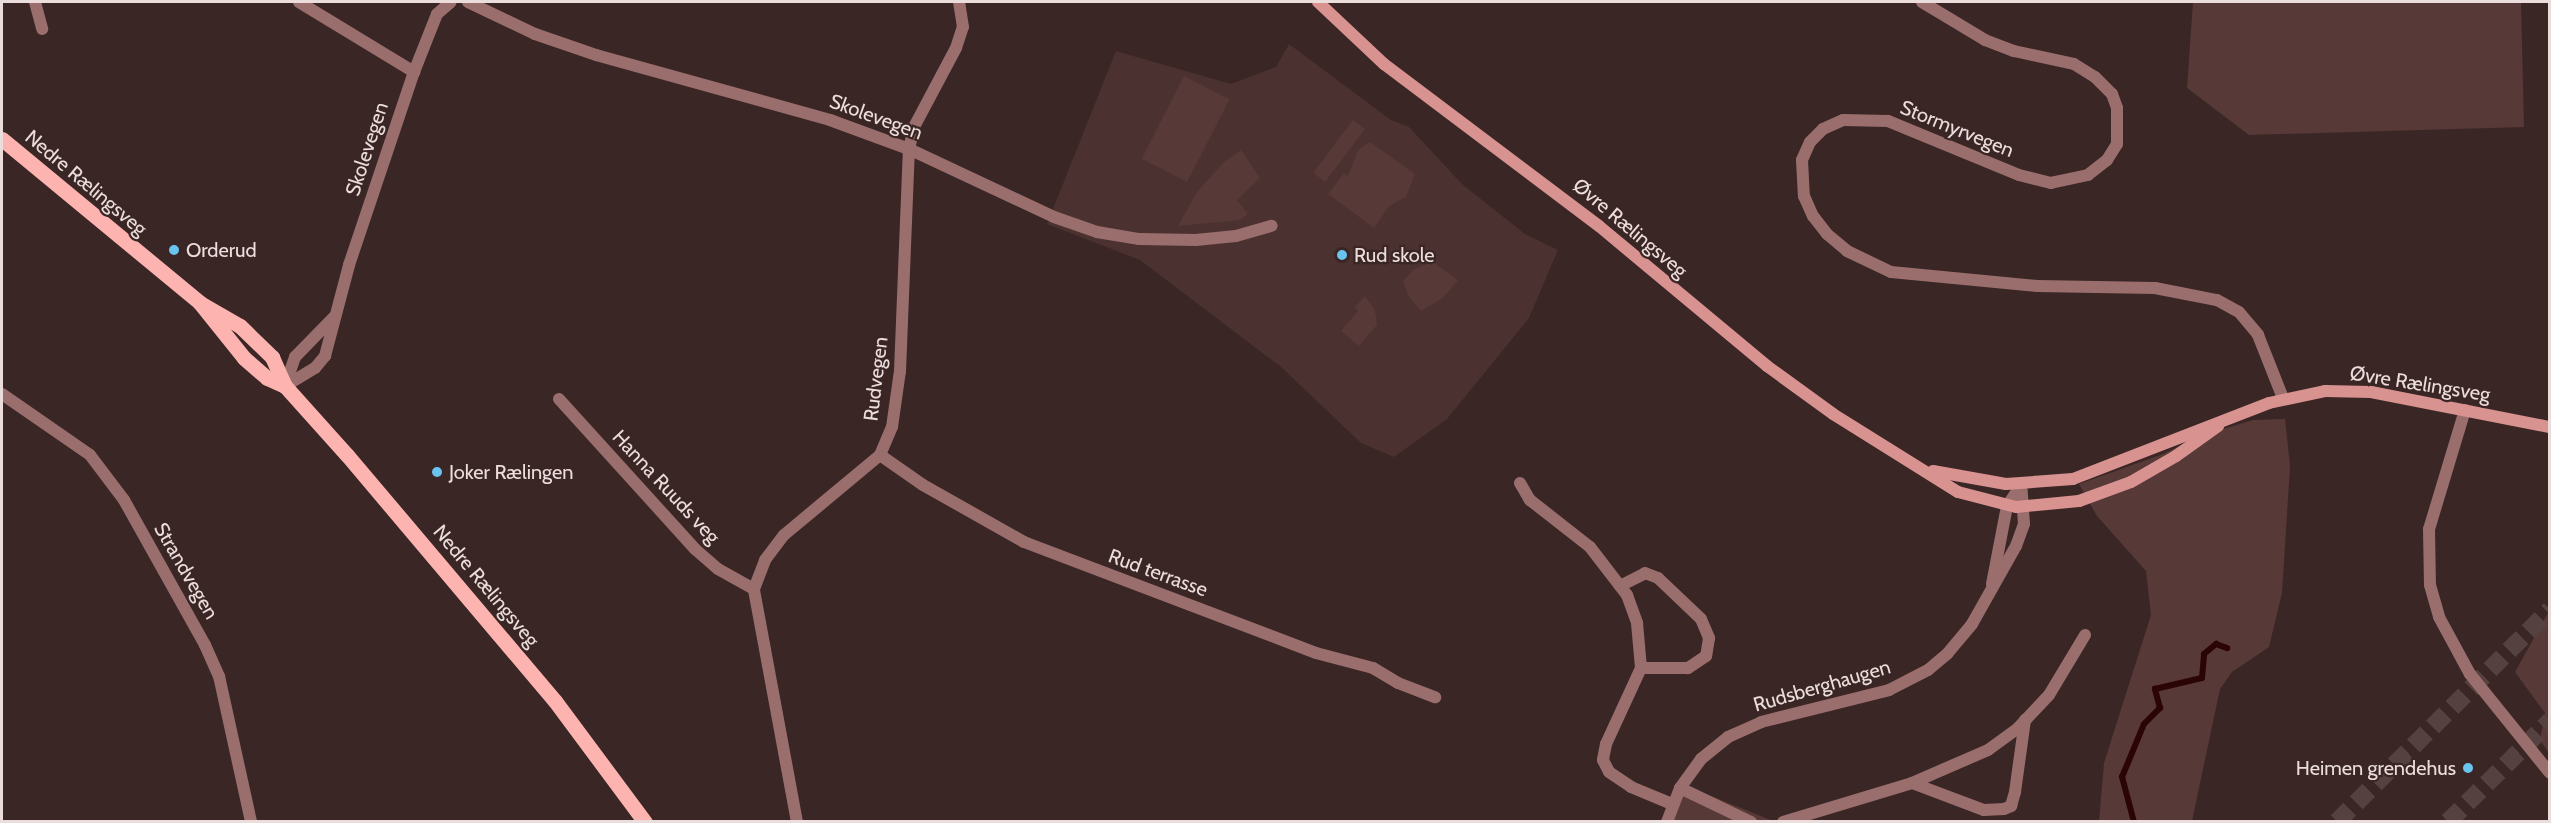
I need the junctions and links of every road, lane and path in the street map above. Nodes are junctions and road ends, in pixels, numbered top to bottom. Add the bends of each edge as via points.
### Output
1 (35, 2) edge
2 (299, 2) edge
3 (451, 2) edge
4 (468, 2) edge
5 (959, 2) edge
6 (1318, 2) edge
7 (1922, 2) edge
8 (42, 29) dead end
9 (414, 72) junction
10 (2, 139) edge
11 (909, 149) junction
12 (1272, 226) dead end
13 (334, 316) junction
14 (285, 386) junction
15 (2, 394) edge
16 (2283, 398) junction
17 (559, 399) dead end
18 (2465, 410) junction
19 (2218, 426) junction
20 (2550, 427) edge
21 (880, 455) junction
22 (1928, 471) junction
23 (1520, 483) dead end
24 (2021, 485) junction
25 (2007, 506) junction
26 (2025, 507) junction
27 (1620, 586) junction
28 (1991, 588) junction
29 (754, 589) junction
30 (2085, 635) dead end
31 (1641, 668) junction
32 (1435, 697) dead end
33 (2025, 720) junction
34 (2550, 773) edge
35 (1912, 783) junction
36 (1680, 788) junction
37 (1672, 804) junction
38 (251, 822) edge
39 (645, 822) edge
40 (797, 822) edge
41 (1667, 822) edge
42 (1751, 822) edge
43 (1783, 822) edge

1 - 8 street
2 - 9 street
3 - 9 street, Skolevegen via 437,15
4 - 11 street, Skolevegen via 555,41 830,120
5 - 11 street, Rudvegen via 963,27 957,48 914,127
6 - 22 main road, Øvre Rælingsveg via 1384,64 1599,226 1767,366 1833,414
7 - 16 street, Stormyrvegen via 1985,40 2014,51 2074,64 2095,77 2112,94 2117,108 2117,144 2108,160 2088,175 2051,183 2019,176 1888,121 1844,120 1823,129 1809,142 1802,160 1804,196 1827,234 1847,251 1891,272 2037,286 2155,288 2217,300 2239,312 2253,328 2270,358
9 - 13 street, Skolevegen
10 - 14 main road, Nedre Rælingsveg via 200,303 240,326 282,372
11 - 12 street, Skolevegen via 1054,217 1097,232 1139,239 1196,240 1236,236
11 - 21 street, Rudvegen via 900,371 892,427
13 - 14 street, Skolevegen via 295,357
13 - 14 street, Skolevegen via 325,356 315,368
14 - 39 main road, Nedre Rælingsveg via 518,656
15 - 38 street, Strandvegen via 90,455 124,500 219,676
16 - 18 main road, Øvre Rælingsveg via 2348,390
16 - 19 main road, Øvre Rælingsveg
17 - 29 street, Hanna Ruuds veg via 695,549 718,569
18 - 20 main road, Øvre Rælingsveg
18 - 34 street via 2429,529 2430,585 2439,617 2470,674
19 - 24 main road, Øvre Rælingsveg via 2088,475
19 - 26 main road, Øvre Rælingsveg via 2176,456 2115,489 2079,501
21 - 29 street, Rudvegen via 784,535 765,560
21 - 32 street, Rud terrasse via 923,485 1024,542 1316,653 1373,668
22 - 24 main road, Øvre Rælingsveg
22 - 25 main road, Øvre Rælingsveg via 1958,492
23 - 27 street via 1530,500 1590,547
24 - 25 street, Rudsberghaugen
24 - 26 street, Rudsberghaugen
25 - 26 main road, Øvre Rælingsveg
25 - 28 street, Rudsberghaugen
26 - 28 street, Rudsberghaugen via 2016,546
27 - 31 street via 1637,623
27 - 31 street via 1645,573 1658,578 1701,619 1709,638 1706,656 1688,668
28 - 36 street, Rudsberghaugen via 1960,639 1928,670 1889,690 1761,722 1728,737 1701,759
29 - 40 street
30 - 33 street via 2049,695
31 - 37 street via 1606,744 1603,759 1610,772 1631,787
33 - 35 street via 1988,750
33 - 35 street via 2011,806 1984,810
35 - 43 street
36 - 37 street, Rudsberghaugen
36 - 42 street
37 - 41 street, Rudsberghaugen

